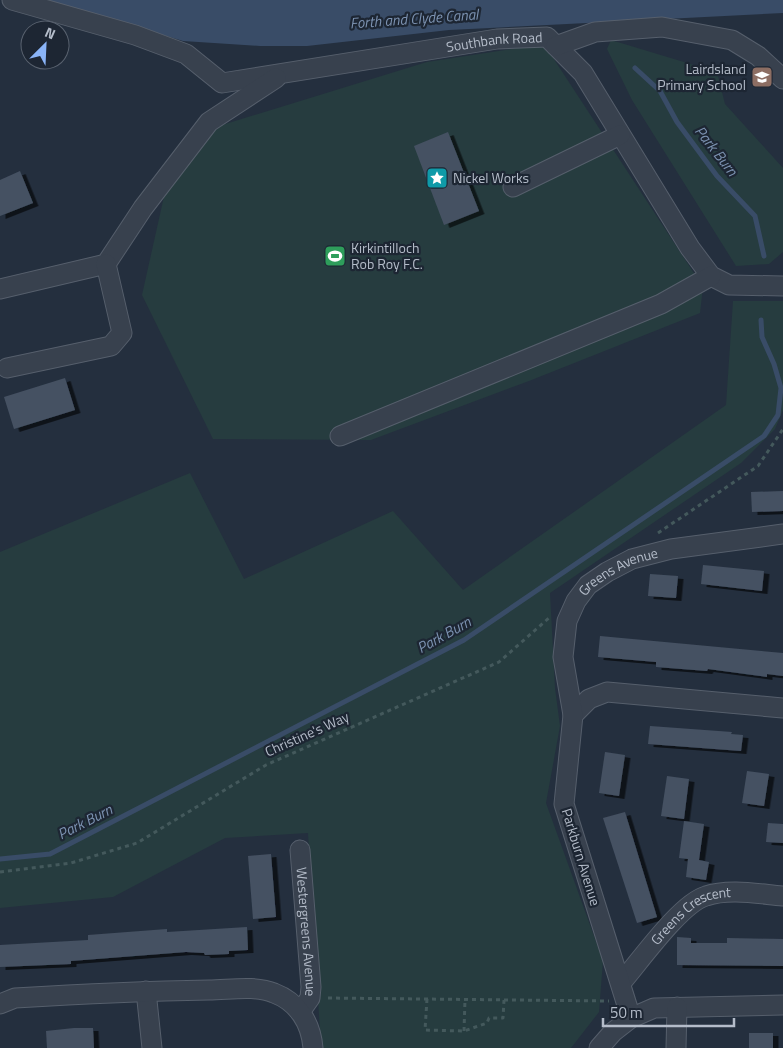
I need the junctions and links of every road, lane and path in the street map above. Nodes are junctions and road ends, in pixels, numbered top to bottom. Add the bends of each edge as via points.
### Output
1 (12, 0) edge
2 (556, 46) junction
3 (283, 74) junction
4 (783, 79) edge
5 (620, 135) junction
6 (514, 187) dead end
7 (106, 264) junction
8 (711, 276) junction
9 (783, 286) edge
10 (0, 289) edge
11 (7, 368) dead end
12 (783, 430) edge
13 (340, 436) dead end
14 (783, 534) edge
15 (652, 537) dead end
16 (552, 615) dead end
17 (783, 708) edge
18 (573, 715) junction
19 (300, 850) dead end
20 (0, 872) edge
21 (783, 896) edge
22 (146, 991) junction
23 (426, 999) junction
24 (465, 1000) junction
25 (504, 1000) junction
26 (626, 1001) junction
27 (0, 1004) edge
28 (305, 1005) junction
29 (783, 1005) edge
30 (677, 1006) junction
31 (464, 1031) junction
32 (152, 1048) edge
33 (313, 1048) edge
34 (599, 1048) edge
35 (676, 1048) edge

1 - 3 street, Southbank Road via 135,35 186,54 222,83
2 - 3 street, Southbank Road via 547,37 497,39
2 - 4 street via 595,32 662,27 732,40 758,56
2 - 5 street, Southbank Road via 584,73
3 - 7 street via 209,122 143,208
5 - 6 street
5 - 8 street, Southbank Road
7 - 10 street
7 - 11 street via 122,333 118,340 111,346
8 - 9 street, Southbank Road via 729,285
8 - 13 street via 661,304
12 - 15 path via 758,466
14 - 18 street, Greens Avenue via 663,551 632,559 588,585 576,600 567,621 563,658
16 - 20 path, Christine's Way via 499,662 266,765 137,843 71,864
17 - 18 street via 607,692 589,699
18 - 26 street, Parkburn Avenue via 564,804
19 - 28 street, Westergreens Avenue via 311,987
21 - 26 street, Greens Crescent via 730,893 706,896 689,904
22 - 27 street, Westergreens Avenue via 15,998
22 - 28 street, Westergreens Avenue via 254,989 272,992
22 - 32 street
23 - 24 path
23 - 28 path
23 - 31 path via 425,1030
24 - 25 path
24 - 31 path
25 - 26 path
25 - 31 path via 503,1018 489,1018 487,1023
26 - 30 street via 654,1008
26 - 34 street via 613,1032
28 - 33 street, Westergreens Avenue
29 - 30 street
30 - 35 street

